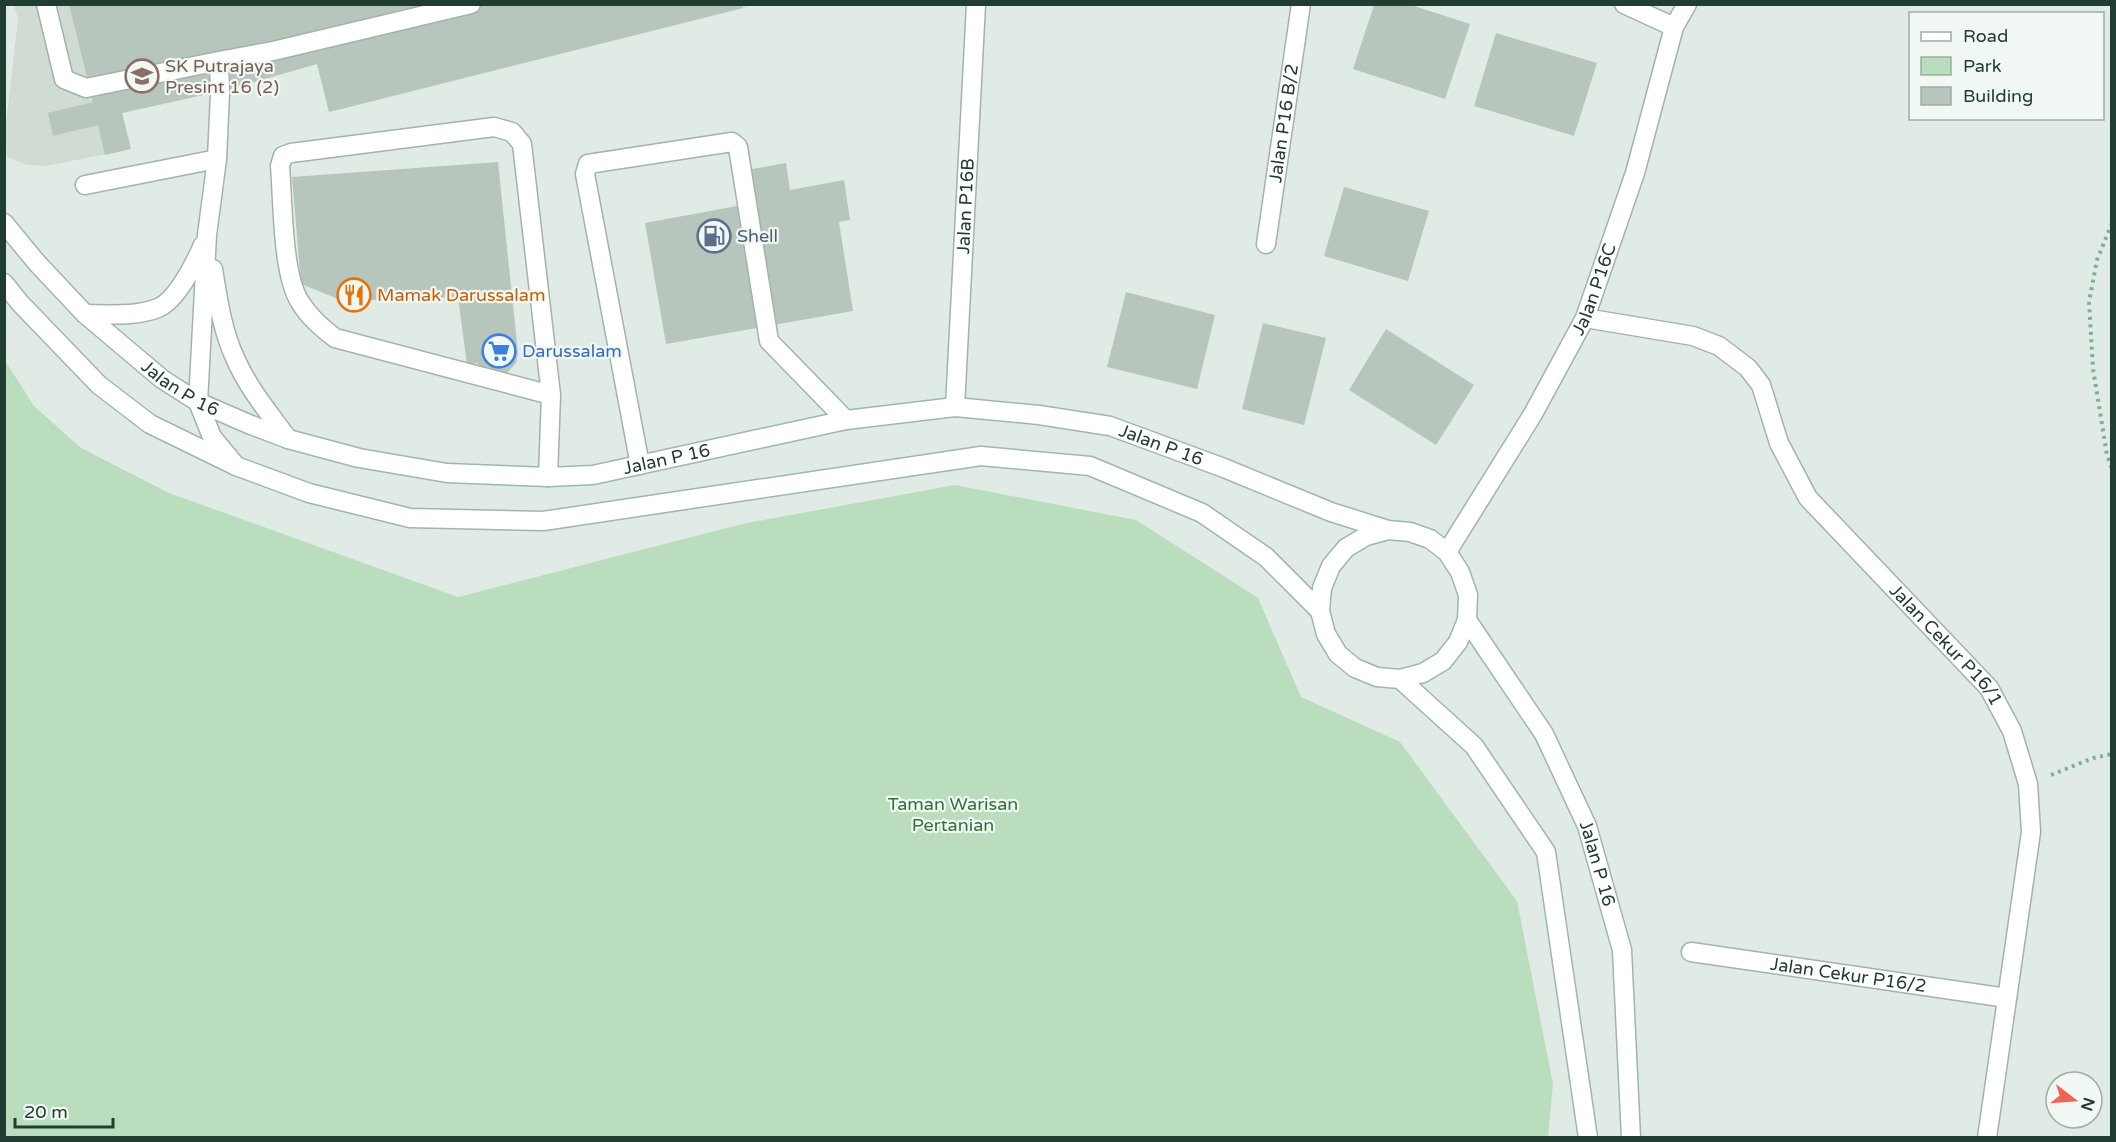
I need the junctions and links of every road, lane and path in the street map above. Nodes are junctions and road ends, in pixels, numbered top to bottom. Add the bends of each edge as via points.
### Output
1 (46, 4) edge
2 (471, 4) edge
3 (976, 4) edge
4 (1302, 4) edge
5 (1624, 4) edge
6 (1687, 4) edge
7 (1674, 27) junction
8 (219, 61) junction
9 (217, 159) junction
10 (85, 185) dead end
11 (4, 223) edge
12 (2112, 223) edge
13 (207, 235) junction
14 (1266, 244) dead end
15 (4, 283) edge
16 (85, 314) junction
17 (1584, 318) junction
18 (551, 395) junction
19 (198, 402) junction
20 (955, 407) junction
21 (846, 420) junction
22 (288, 439) junction
23 (640, 465) junction
24 (236, 466) junction
25 (2112, 469) edge
26 (548, 477) junction
27 (1388, 530) junction
28 (1447, 552) junction
29 (1320, 611) junction
30 (1467, 620) junction
31 (1400, 679) junction
32 (2112, 754) edge
33 (2028, 784) junction
34 (1691, 952) dead end
35 (2007, 998) junction
36 (1588, 1137) edge
37 (1631, 1137) edge
38 (1988, 1137) edge

1 - 8 street via 64,79 75,85 86,88
2 - 8 street
3 - 20 street, Jalan P16B
4 - 14 street, Jalan P16 B/2
5 - 7 street
6 - 7 street, Jalan P16C
7 - 17 street, Jalan P16C via 1635,173
8 - 9 street
9 - 10 street
9 - 13 street
11 - 16 street, Jalan P 16
12 - 25 path via 2097,260 2089,302 2093,369
13 - 16 street via 190,272 160,307 138,314
13 - 19 street
13 - 22 street via 220,314 235,359
15 - 24 street, Jalan P 16 via 99,385 150,424
16 - 19 street, Jalan P 16 via 162,379
17 - 28 street, Jalan P16C via 1533,414
17 - 33 street, Jalan Cekur P16/1 via 1693,336 1719,346 1748,368 1761,385 1779,443 1808,498 1989,688 2012,731
18 - 18 street via 335,338 321,327 298,300 289,278 280,166 283,156 494,127 512,132 522,144
18 - 26 street
19 - 22 street, Jalan P 16
19 - 24 street via 212,437
20 - 21 street, Jalan P 16
20 - 27 street, Jalan P 16 via 1110,426 1331,512
21 - 23 street, Jalan P 16
21 - 23 street via 769,341 738,147 732,142 588,164 585,174
22 - 26 street, Jalan P 16 via 359,458 447,473
23 - 26 street, Jalan P 16 via 593,475
24 - 29 street, Jalan P 16 via 309,493 410,518 543,521 981,456 1090,466 1202,513 1266,557
27 - 28 street, Jalan P 16 via 1430,539
27 - 29 street, Jalan P 16 via 1366,536 1346,548 1326,577
28 - 30 street, Jalan P 16 via 1461,572 1468,595
29 - 31 street, Jalan P 16 via 1326,634 1338,654 1355,668 1377,677
30 - 31 street, Jalan P 16 via 1458,642 1443,661 1423,673
30 - 37 street, Jalan P 16 via 1544,734 1587,826 1622,950
31 - 36 street via 1474,746 1546,852
32 - 33 path
33 - 35 street, Jalan Cekur P16/1 via 2031,832
34 - 35 street, Jalan Cekur P16/2
35 - 38 street, Jalan Cekur P16/1

